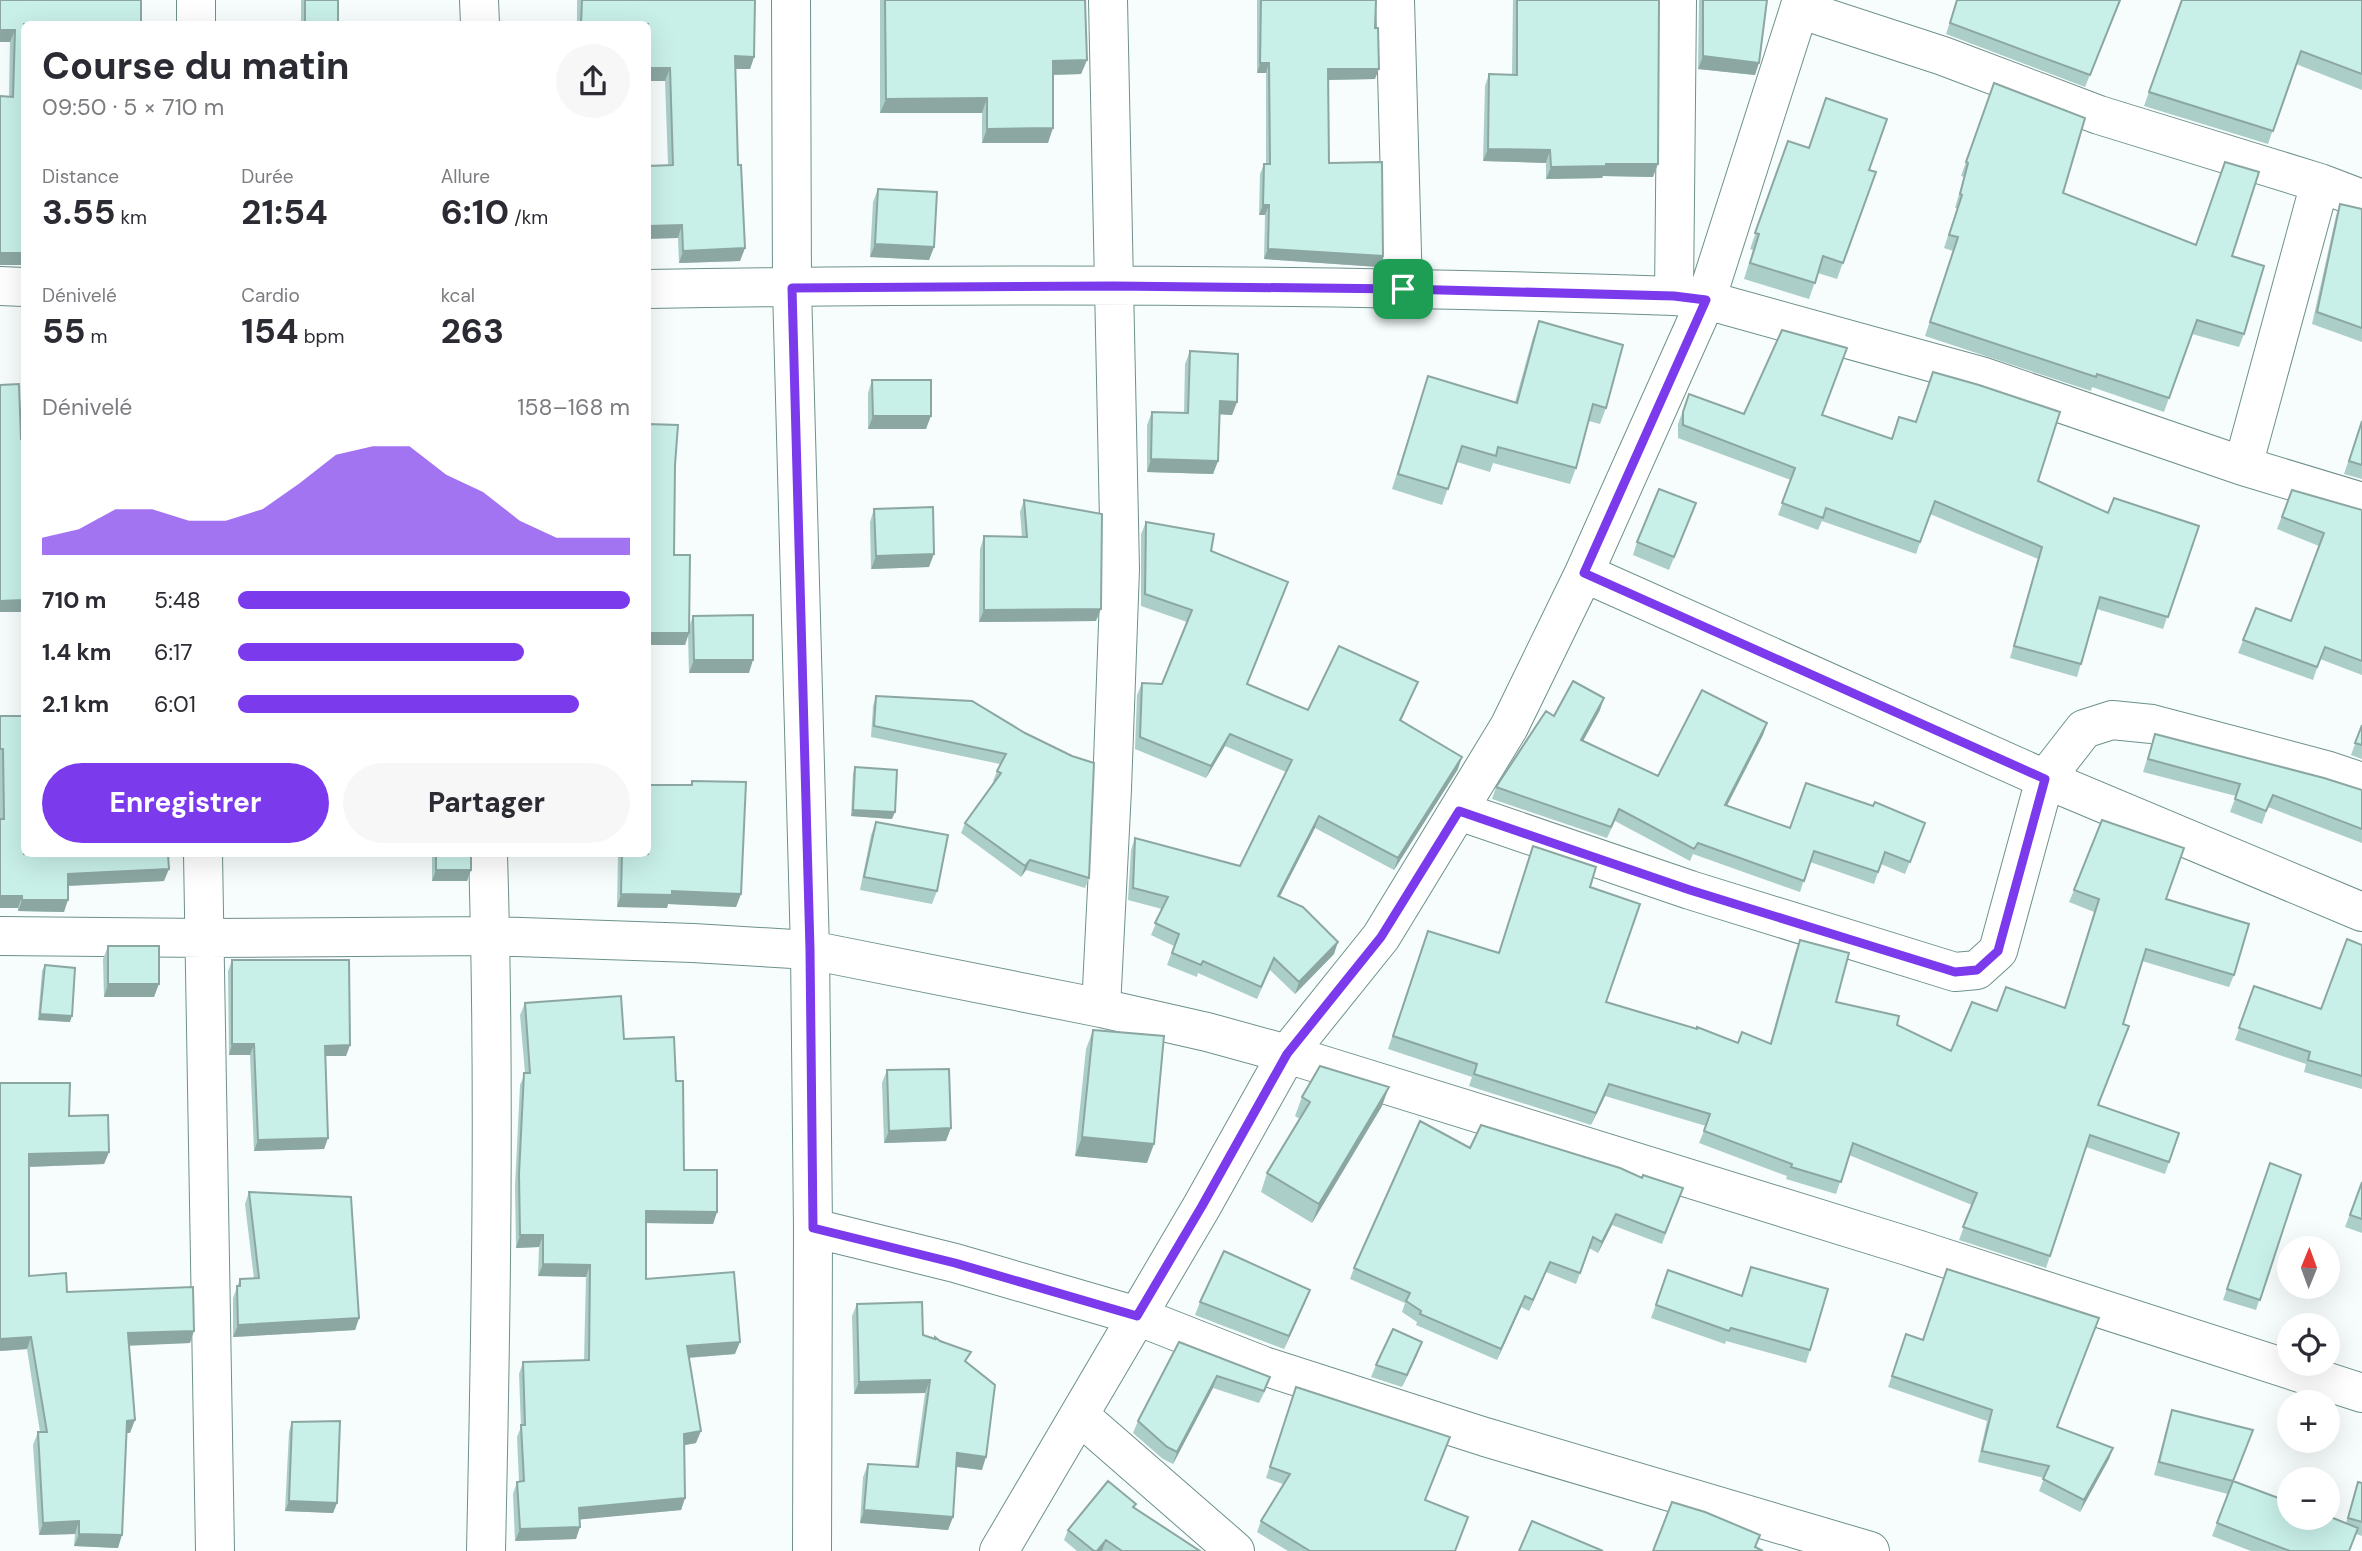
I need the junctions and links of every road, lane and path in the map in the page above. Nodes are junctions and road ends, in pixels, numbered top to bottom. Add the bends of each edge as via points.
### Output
1 (196, 0) edge
2 (480, 0) edge
3 (791, 0) edge
4 (1108, 0) edge
5 (1395, 0) edge
6 (1677, 0) edge
7 (1801, 4) edge
8 (196, 21) edge
9 (480, 21) edge
10 (2349, 188) edge
11 (0, 286) edge
12 (1114, 286) junction
13 (21, 287) edge
14 (792, 288) junction
15 (651, 289) edge
16 (1403, 289) junction
17 (1690, 298) junction
18 (2243, 466) junction
19 (2362, 502) edge
20 (1584, 573) junction
21 (2045, 779) junction
22 (2362, 782) edge
23 (1459, 811) junction
24 (203, 857) edge
25 (488, 857) edge
26 (2362, 912) edge
27 (0, 936) edge
28 (490, 936) junction
29 (205, 938) junction
30 (810, 950) junction
31 (1101, 1008) junction
32 (1287, 1054) junction
33 (813, 1228) junction
34 (1137, 1316) junction
35 (2362, 1393) edge
36 (1080, 1416) junction
37 (215, 1551) edge
38 (486, 1551) edge
39 (812, 1551) edge
40 (999, 1551) edge
41 (1235, 1551) edge
42 (1870, 1551) edge

1 - 8 street
2 - 9 street
3 - 14 street
4 - 12 street
5 - 16 street
6 - 17 street
7 - 10 street via 2099,115
7 - 17 street
10 - 18 street
11 - 13 street
12 - 14 street
12 - 16 street
12 - 31 street via 1120,569
14 - 15 street
14 - 30 street
16 - 17 street
17 - 18 street via 1981,376
17 - 20 street
18 - 19 street
20 - 21 street
20 - 23 street via 1509,727
21 - 22 street via 2084,729 2112,719 2152,724
21 - 23 street via 1998,951 1977,970 1955,972 1690,890
21 - 26 street
23 - 32 street via 1381,937
24 - 29 street
25 - 28 street
27 - 29 street
28 - 29 street
28 - 30 street
28 - 38 street via 492,1263
29 - 37 street
30 - 31 street
30 - 33 street
31 - 32 street
32 - 34 street
32 - 35 street
33 - 34 street
33 - 39 street
34 - 36 street
34 - 42 street via 1264,1366 1472,1433
36 - 40 street
36 - 41 street

